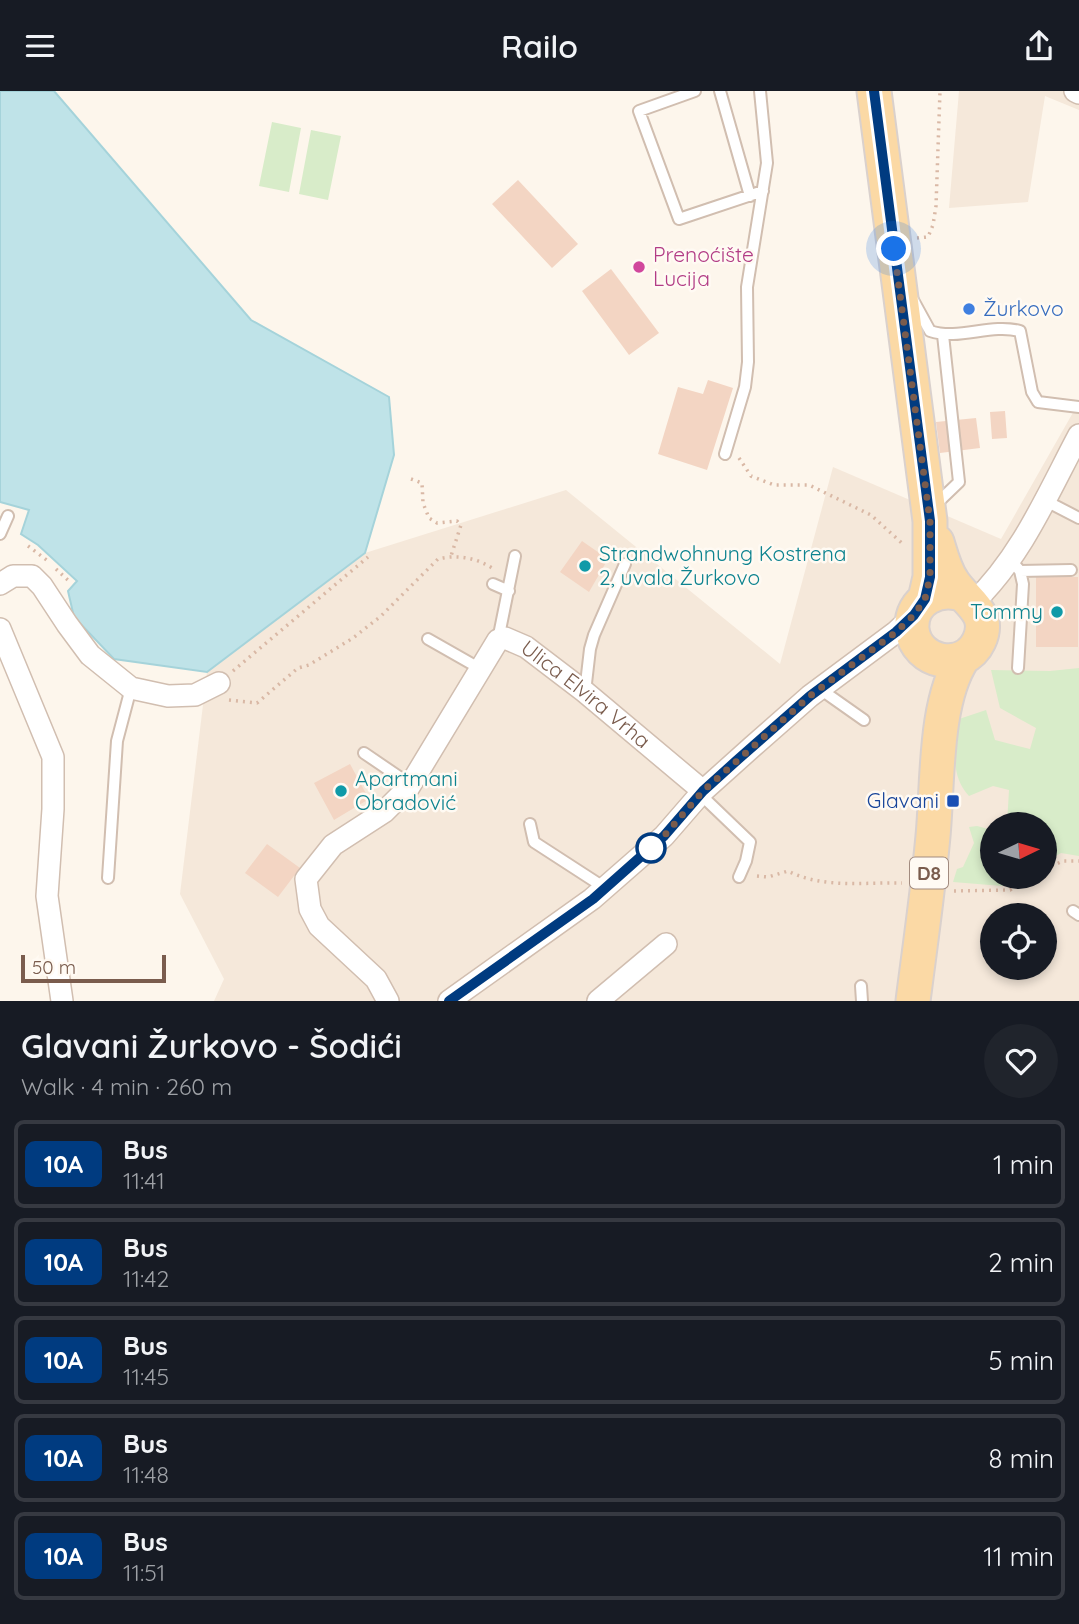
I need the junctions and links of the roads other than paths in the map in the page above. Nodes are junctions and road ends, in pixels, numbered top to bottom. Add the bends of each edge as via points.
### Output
1 (719, 91) edge
2 (760, 91) edge
3 (874, 91) edge
4 (689, 92) edge
5 (763, 191) junction
6 (750, 195) junction
7 (898, 274) junction
8 (943, 335) junction
9 (1079, 407) edge
10 (1079, 435) edge
11 (725, 454) road end
12 (1044, 500) junction
13 (9, 516) dead end
14 (929, 517) junction
15 (1079, 518) edge
16 (0, 534) edge
17 (515, 556) dead end
18 (625, 563) dead end
19 (1016, 565) junction
20 (1071, 570) dead end
21 (0, 584) edge
22 (493, 584) dead end
23 (510, 586) junction
24 (969, 599) junction
25 (919, 607) junction
26 (0, 630) edge
27 (428, 639) dead end
28 (498, 640) junction
29 (926, 654) junction
30 (862, 657) junction
31 (963, 658) junction
32 (479, 668) junction
33 (1018, 668) dead end
34 (219, 683) road end
35 (131, 688) junction
36 (820, 689) junction
37 (585, 692) junction
38 (864, 720) dead end
39 (939, 744) junction
40 (364, 753) dead end
41 (411, 785) junction
42 (701, 792) junction
43 (530, 824) dead end
44 (739, 877) dead end
45 (108, 878) dead end
46 (605, 888) junction
47 (666, 944) dead end
48 (861, 986) dead end
49 (61, 1001) edge
50 (388, 1001) edge
51 (449, 1001) edge
52 (598, 1001) edge
53 (862, 1001) edge
54 (913, 1001) edge

1 - 6 lane
2 - 5 lane via 768,163
3 - 7 main road, D8
4 - 6 lane via 639,111 679,219
5 - 6 lane
5 - 11 lane via 747,287 745,387
7 - 8 lane via 930,331
7 - 14 main road, D8
8 - 9 lane via 1008,328 1020,331 1038,402
8 - 14 lane via 959,482
10 - 12 street
12 - 15 lane
12 - 19 street
13 - 16 lane
14 - 24 main road, D8 via 952,582
14 - 25 main road, D8 via 930,577
17 - 23 lane
18 - 37 lane via 594,635
19 - 20 lane
19 - 24 street
19 - 33 lane via 1023,584
21 - 35 street via 13,576 32,576 90,655
22 - 23 lane
23 - 28 lane
24 - 25 main road via 944,591
24 - 31 main road, D8 via 982,622 982,633
25 - 29 main road, D8 via 914,636
25 - 30 street via 896,632
26 - 49 street via 53,757 47,896
27 - 32 lane
28 - 32 street, Ulica Elvira Vrha
28 - 37 street, Ulica Elvira Vrha via 505,638 526,647
29 - 30 street via 894,649
29 - 31 main road via 945,661
29 - 39 main road, D8
30 - 36 street
31 - 39 main road, D8 via 950,684
32 - 41 street, Ulica Elvira Vrha
34 - 35 street via 195,695 168,696
35 - 45 lane via 117,741
36 - 38 lane
36 - 42 street
37 - 42 street, Ulica Elvira Vrha
39 - 54 main road, D8 via 928,891
40 - 41 lane
41 - 50 street, Ulica Elvira Vrha via 384,812 332,845 306,879 310,909 319,926 376,979
42 - 44 lane via 750,842
42 - 46 street via 664,836
43 - 46 lane via 534,842
46 - 51 street
47 - 52 street
48 - 53 lane

